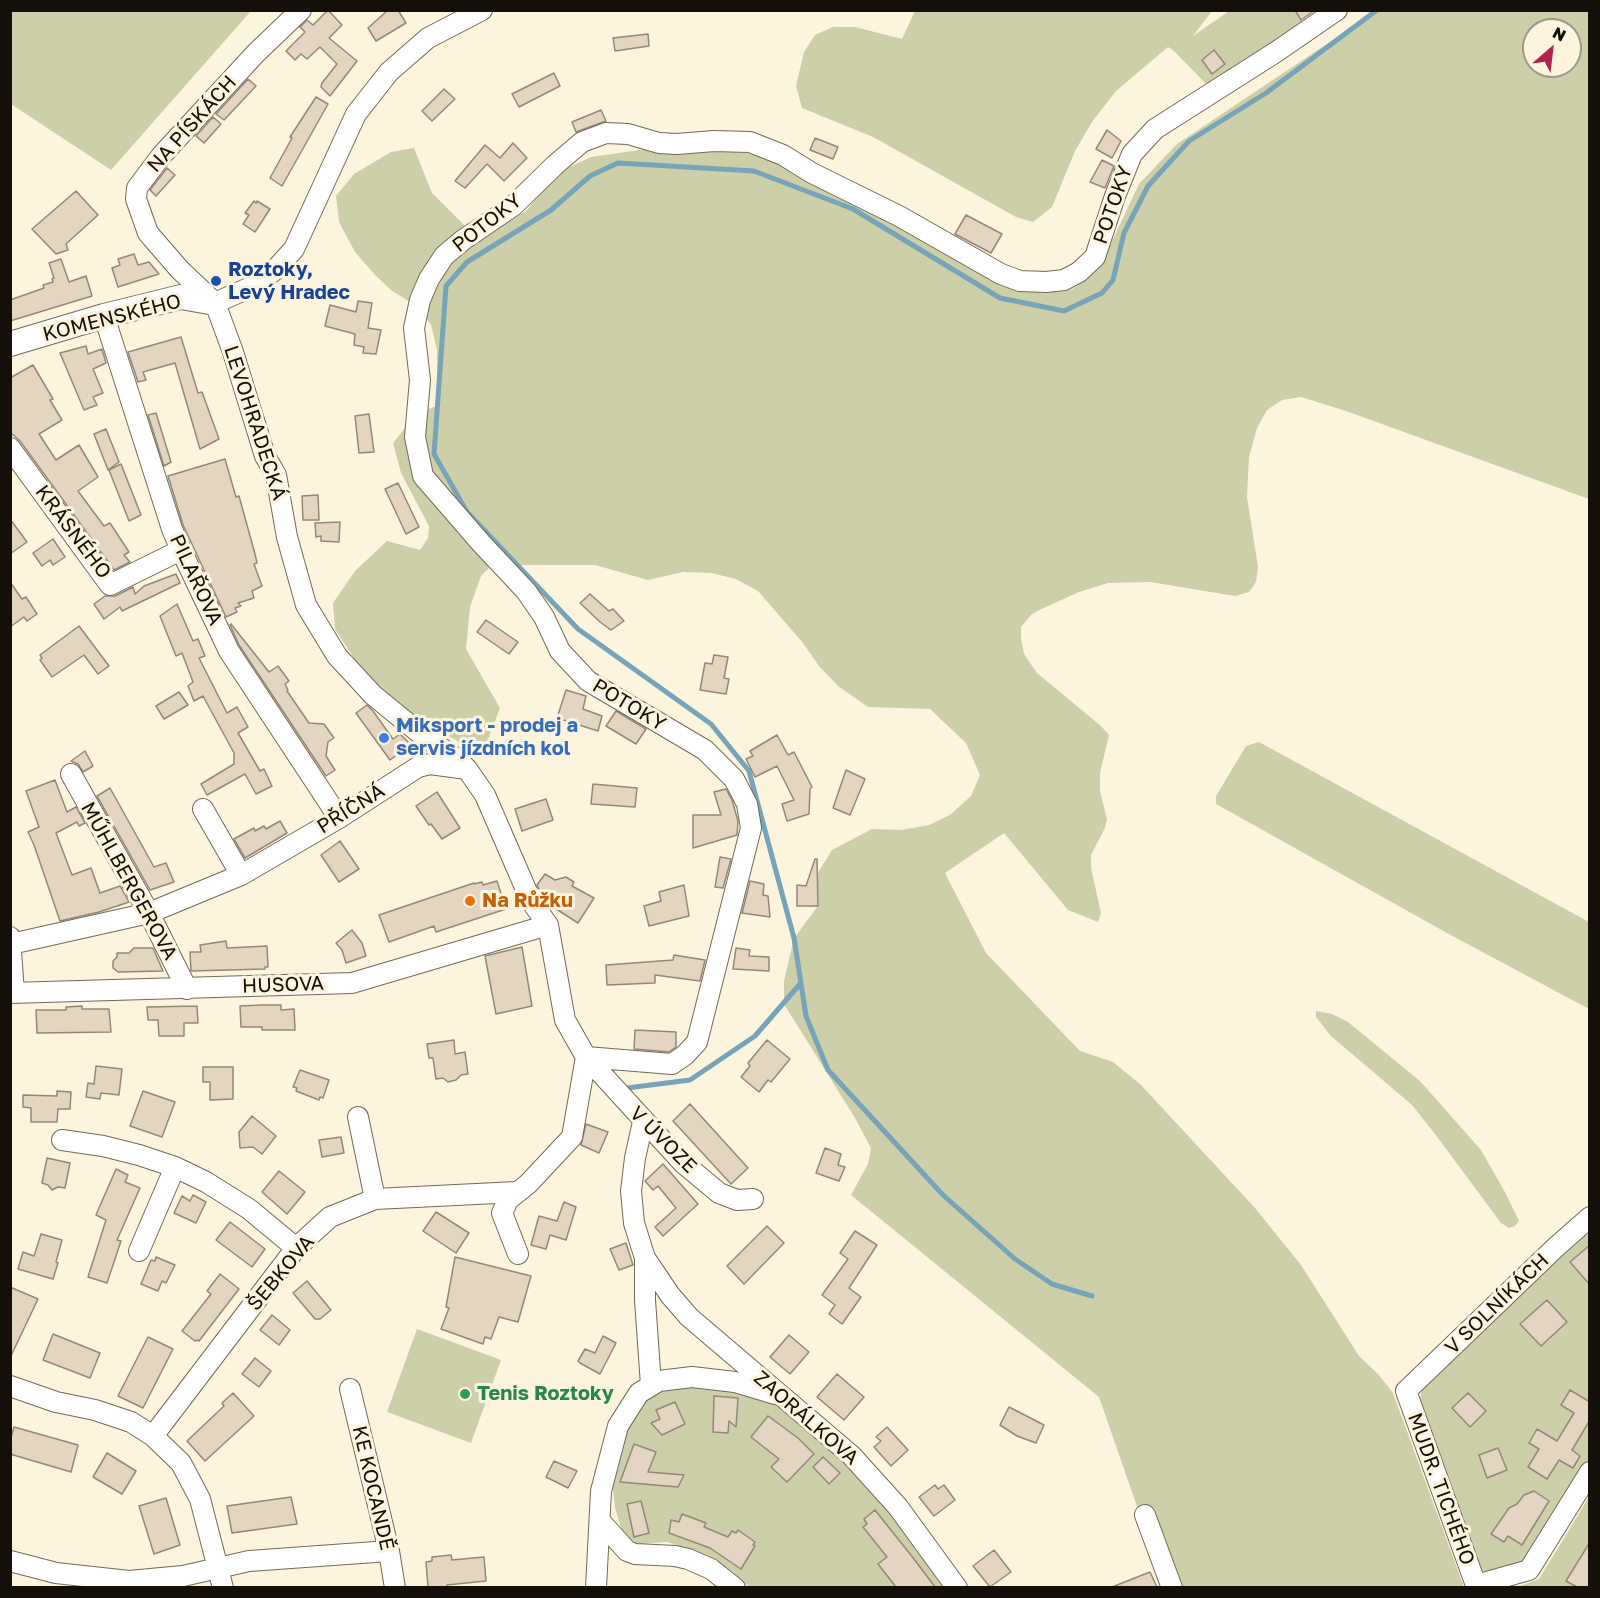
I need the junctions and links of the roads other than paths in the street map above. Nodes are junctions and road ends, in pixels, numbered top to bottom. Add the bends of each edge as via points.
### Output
1 (301, 10) edge
2 (482, 10) edge
3 (1337, 10) edge
4 (215, 303) junction
5 (104, 316) junction
6 (10, 344) edge
7 (10, 448) edge
8 (181, 550) junction
9 (467, 769) junction
10 (71, 774) dead end
11 (203, 809) dead end
12 (339, 818) junction
13 (241, 874) junction
14 (149, 913) junction
15 (548, 925) junction
16 (11, 941) edge
17 (187, 989) junction
18 (12, 993) edge
19 (586, 1057) junction
20 (358, 1117) dead end
21 (643, 1122) junction
22 (62, 1140) dead end
23 (174, 1167) junction
24 (517, 1192) junction
25 (375, 1199) junction
26 (753, 1199) dead end
27 (1589, 1219) edge
28 (296, 1248) junction
29 (139, 1251) dead end
30 (519, 1254) dead end
31 (645, 1258) junction
32 (651, 1385) junction
33 (10, 1386) edge
34 (350, 1389) dead end
35 (1406, 1391) joint
36 (782, 1396) junction
37 (153, 1436) junction
38 (1590, 1472) edge
39 (1145, 1515) dead end
40 (600, 1521) junction
41 (389, 1551) junction
42 (10, 1562) edge
43 (218, 1568) junction
44 (1476, 1586) edge
45 (223, 1587) edge
46 (395, 1587) edge
47 (596, 1587) edge
48 (735, 1587) edge
49 (957, 1587) edge
50 (1172, 1587) edge

1 - 4 street, NA PÍSKÁCH via 160,156 138,188 136,199 148,233
2 - 4 street via 428,38 388,72 356,114 294,249 275,270 251,287
3 - 19 street, POTOKY via 1155,129 1132,154 1095,258 1064,279 1020,281 1001,274 899,216 783,155 750,142 659,143 628,134 606,133 582,142 513,206 444,256 420,300 414,328 420,380 416,437 423,476 526,591 560,651 588,681 705,750 734,779 747,804 751,828 697,1042 672,1064
4 - 5 street, KOMENSKÉHO via 181,297
4 - 9 street, LEVOHRADECKÁ via 265,456 276,475 287,537 306,605 337,656 373,695
5 - 6 street, KOMENSKÉHO
5 - 8 street, PILAŘOVA
7 - 8 street, KRÁSNÉHO via 110,585
8 - 12 street, PILAŘOVA via 229,651
9 - 12 street, PŘÍČNÁ via 430,764 418,767
9 - 15 street, LEVOHRADECKÁ via 485,795 531,901
10 - 14 street, MŰHLBERGEROVA
11 - 13 street
12 - 13 street, PŘÍČNÁ
13 - 14 street, PŘÍČNÁ
14 - 16 street, PŘÍČNÁ
14 - 17 street, MŰHLBERGEROVA
15 - 17 street, HUSOVA via 352,982
15 - 19 street, LEVOHRADECKÁ via 565,1020
16 - 18 street
17 - 18 street, HUSOVA
19 - 21 street, V ÚVOZE
19 - 24 street via 572,1137
20 - 25 street
21 - 26 street, V ÚVOZE via 719,1193 737,1200
21 - 31 street via 631,1191 634,1223
22 - 23 street via 103,1146
23 - 28 street via 249,1209
23 - 29 street
24 - 25 street
24 - 30 street via 502,1213
25 - 28 street, ŠEBKOVA via 330,1217
27 - 35 street, V SOLNÍKÁCH
28 - 37 street, ŠEBKOVA
31 - 32 street
31 - 36 street, ZAORÁLKOVA via 689,1317
32 - 36 street via 692,1377 735,1382
32 - 40 street via 639,1393 618,1426 601,1491
33 - 37 street via 131,1422
34 - 41 street, KE KOCANDĚ
35 - 44 street, MUDR. TICHÉHO
36 - 49 street, ZAORÁLKOVA via 851,1455 898,1507
37 - 43 street via 181,1463 200,1498
38 - 44 street via 1529,1570
39 - 50 street
40 - 47 street
40 - 48 street via 627,1551 688,1559 711,1569
41 - 43 street via 249,1561
41 - 46 street, KE KOCANDĚ
42 - 43 street via 62,1574 129,1581
43 - 45 street

